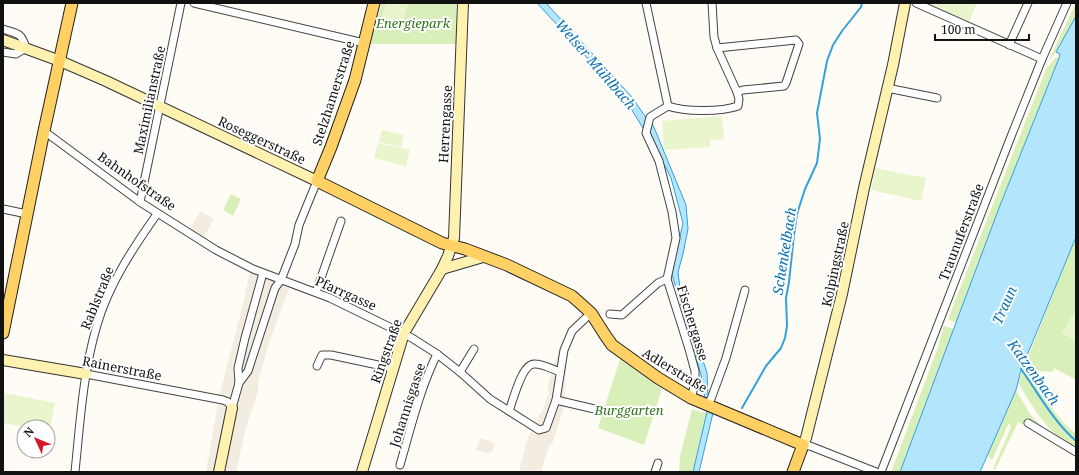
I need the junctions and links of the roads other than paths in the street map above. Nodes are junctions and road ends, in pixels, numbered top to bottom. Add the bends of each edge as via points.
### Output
1 (72, 3) edge
2 (181, 3) edge
3 (194, 3) edge
4 (374, 3) edge
5 (462, 3) edge
6 (646, 3) edge
7 (712, 3) edge
8 (905, 3) edge
9 (916, 3) edge
10 (1028, 3) edge
11 (1066, 3) edge
12 (3, 29) edge
13 (3, 40) edge
14 (364, 43) junction
15 (1009, 45) junction
16 (26, 48) junction
17 (717, 48) junction
18 (3, 52) edge
19 (1042, 59) junction
20 (60, 61) junction
21 (887, 88) junction
22 (736, 92) junction
23 (937, 98) dead end
24 (668, 106) junction
25 (159, 107) junction
26 (44, 131) junction
27 (317, 181) junction
28 (140, 202) junction
29 (3, 208) edge
30 (27, 214) junction
31 (158, 214) junction
32 (341, 221) dead end
33 (452, 246) junction
34 (483, 257) junction
35 (442, 269) junction
36 (263, 273) junction
37 (667, 279) junction
38 (281, 280) junction
39 (745, 290) dead end
40 (316, 292) junction
41 (590, 313) junction
42 (610, 314) dead end
43 (3, 333) edge
44 (404, 333) junction
45 (474, 349) dead end
46 (437, 354) junction
47 (3, 360) edge
48 (316, 366) dead end
49 (392, 368) junction
50 (460, 372) junction
51 (560, 372) junction
52 (86, 374) junction
53 (239, 383) junction
54 (691, 398) junction
55 (556, 400) junction
56 (709, 404) junction
57 (232, 408) junction
58 (509, 411) junction
59 (603, 411) dead end
60 (1028, 423) dead end
61 (803, 445) junction
62 (1076, 452) edge
63 (658, 463) dead end
64 (400, 465) dead end
65 (75, 472) edge
66 (218, 472) edge
67 (362, 472) edge
68 (655, 472) edge
69 (793, 472) edge
70 (876, 472) edge
71 (880, 472) edge

1 - 20 main road
2 - 25 street, Maximilianstraße
3 - 14 street
4 - 14 main road, Stelzhamerstraße
5 - 33 street, Herrengasse
6 - 24 street
7 - 17 street
8 - 21 street, Kolpingstraße
9 - 15 street
10 - 15 street
11 - 19 street, Traunuferstraße
12 - 16 street via 23,38
13 - 16 street, Roseggerstraße
14 - 27 main road, Stelzhamerstraße via 351,92
15 - 19 street
16 - 18 street via 16,54
16 - 20 street, Roseggerstraße
17 - 22 street
17 - 22 street via 796,40 798,44 784,86
19 - 71 street, Traunuferstraße
20 - 25 street, Roseggerstraße
20 - 26 main road
21 - 23 street
21 - 61 street, Kolpingstraße via 842,294
22 - 24 street via 738,106 721,110 676,109
24 - 37 street, Fischergasse via 650,117 646,131 659,162 676,238
25 - 27 street, Roseggerstraße
25 - 28 street, Maximilianstraße
26 - 28 street, Bahnhofstraße
26 - 30 main road
27 - 33 main road, Roseggerstraße
27 - 38 street, Stelzhamerstraße via 299,224 295,244
28 - 31 street, Bahnhofstraße
29 - 30 street
30 - 43 main road
31 - 36 street, Bahnhofstraße via 216,250
31 - 52 street, Rablstraße via 113,285 101,312
32 - 40 street
33 - 34 main road, Adlerstraße
33 - 35 street, Ringstraße
34 - 35 street
34 - 41 main road, Adlerstraße via 507,265 572,296
35 - 44 street, Ringstraße
36 - 38 street, Bahnhofstraße
36 - 53 street via 238,368
37 - 42 street, Fischergasse via 658,283 622,315
37 - 54 street, Fischergasse via 694,370 694,391
38 - 40 street, Pfarrgasse
38 - 53 street, Stelzhamerstraße via 275,288 248,370
39 - 56 street via 726,358
40 - 44 street, Pfarrgasse
41 - 51 street via 572,330 564,350
41 - 54 main road, Adlerstraße via 612,345
44 - 46 street, Pfarrgasse
44 - 49 street, Ringstraße
45 - 50 street
46 - 50 street, Pfarrgasse
46 - 64 street, Johannisgasse via 415,412
47 - 52 street, Rainerstraße
48 - 49 street via 322,355 331,355
49 - 67 street, Ringstraße
50 - 58 street, Pfarrgasse via 490,400
51 - 55 street
51 - 58 street via 530,364 524,371
52 - 57 street, Rainerstraße via 223,400
52 - 65 street, Rablstraße
53 - 57 street
54 - 56 main road, Adlerstraße
55 - 58 street, Pfarrgasse via 546,428 539,430
55 - 59 street
56 - 61 main road, Adlerstraße
57 - 66 street
60 - 62 street
61 - 69 main road
61 - 70 street, Adlerstraße
63 - 68 street

